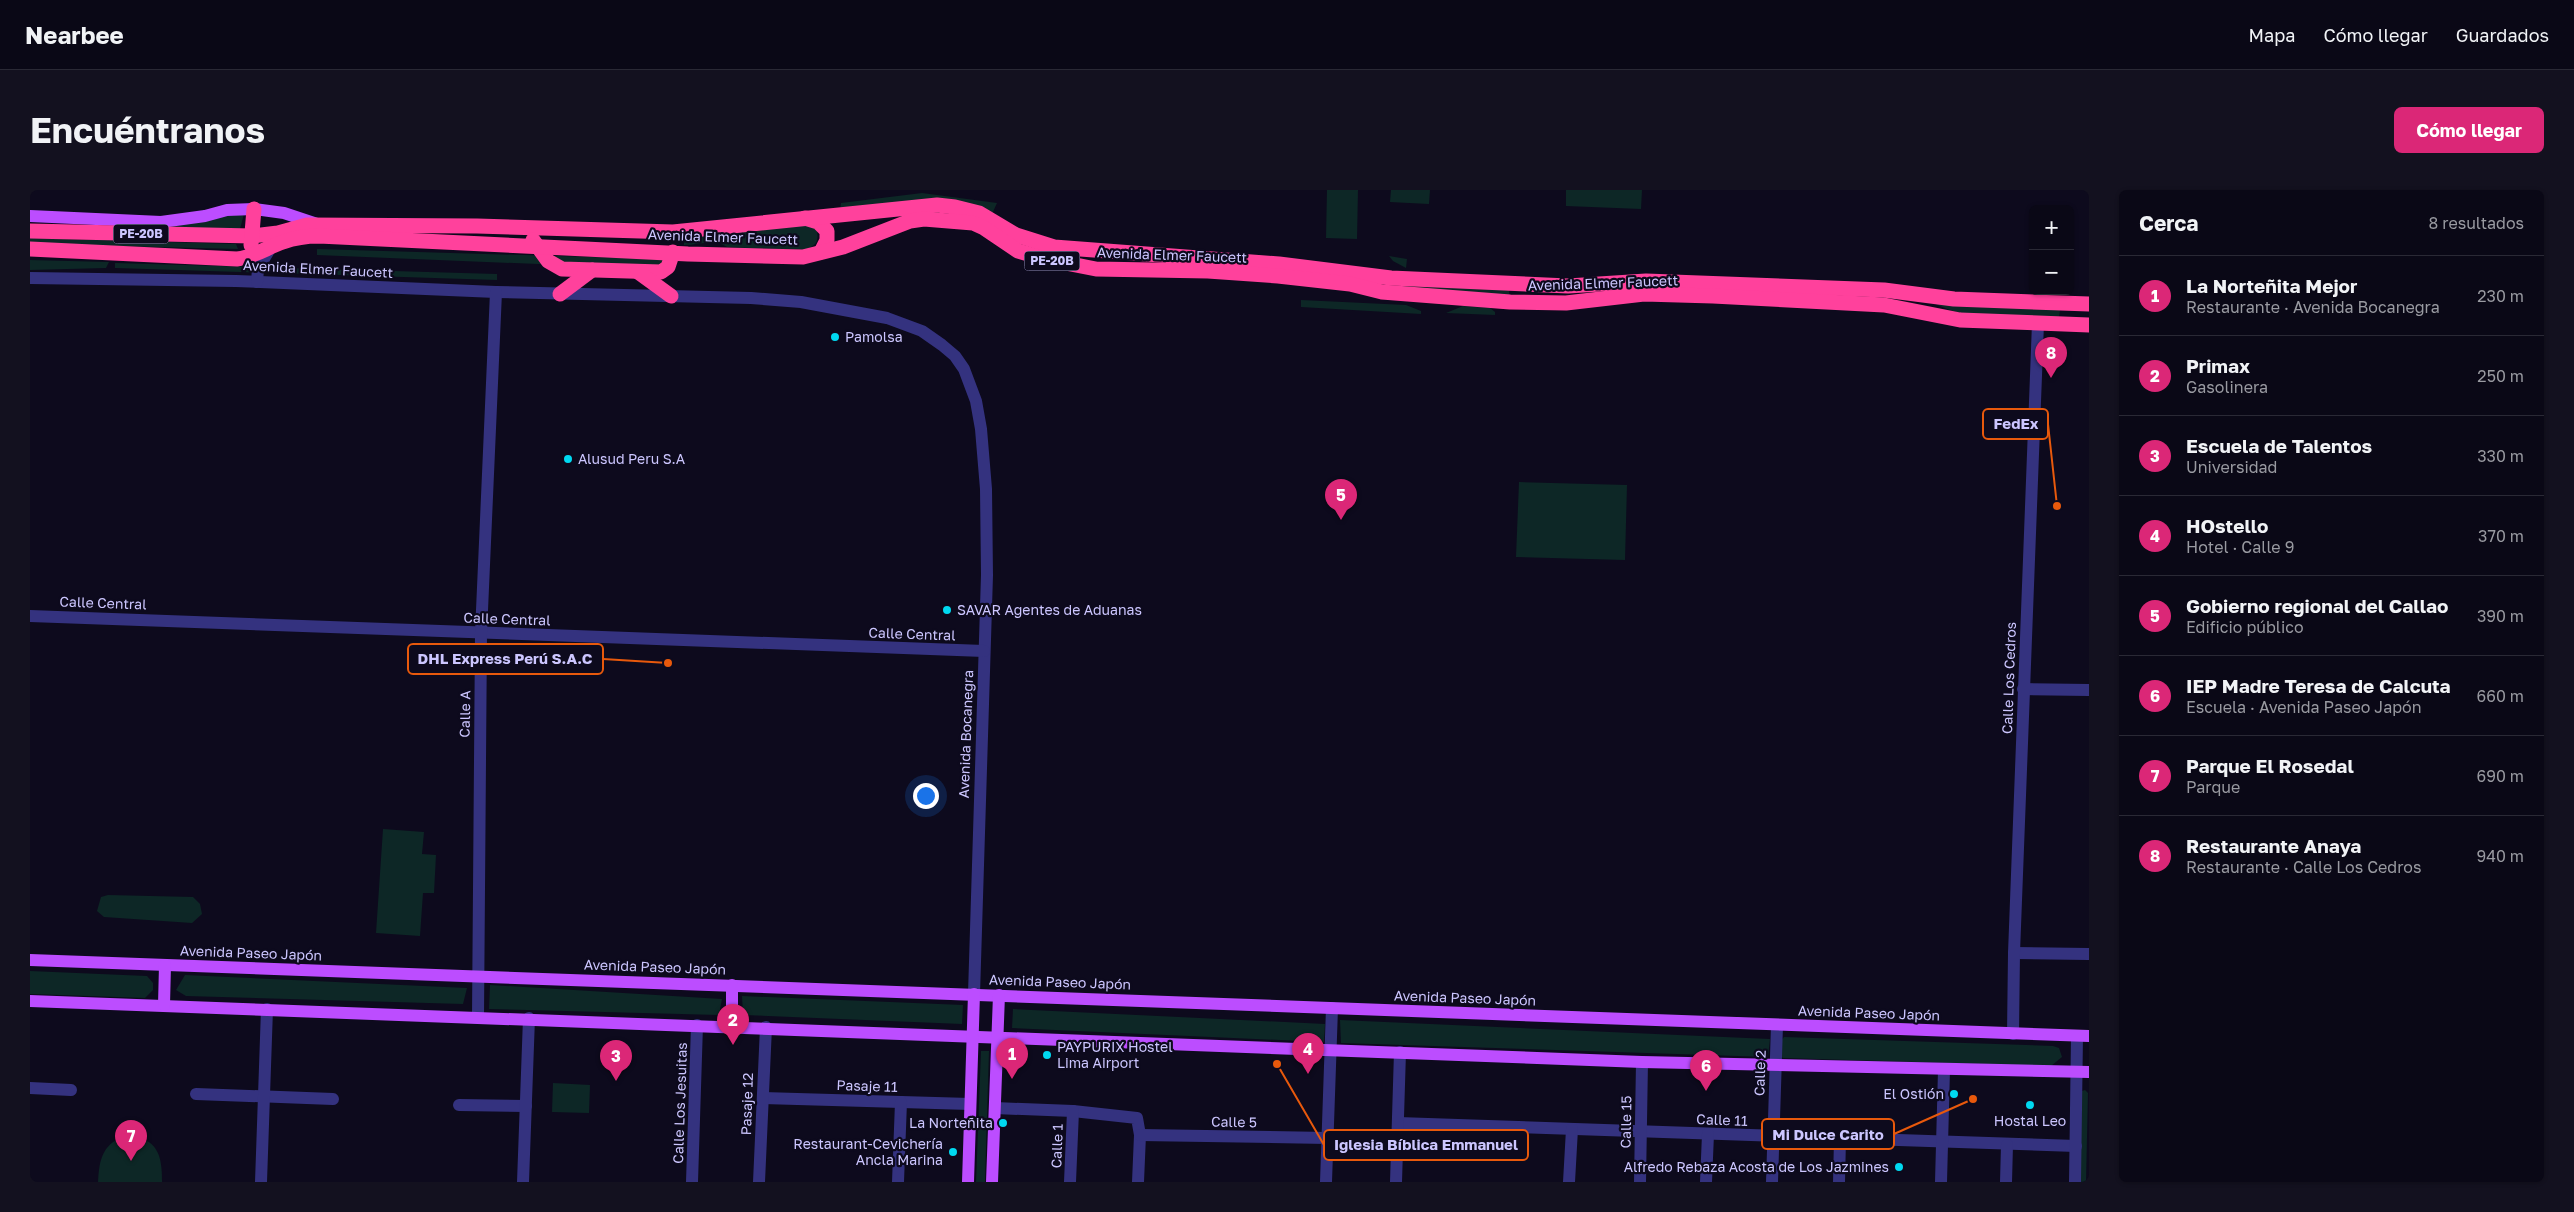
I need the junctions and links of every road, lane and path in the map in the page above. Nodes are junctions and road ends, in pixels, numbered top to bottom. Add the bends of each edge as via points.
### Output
1 (254, 209) junction
2 (30, 216) edge
3 (805, 218) junction
4 (427, 226) junction
5 (530, 229) junction
6 (319, 230) junction
7 (30, 231) edge
8 (252, 236) junction
9 (425, 242) junction
10 (535, 245) junction
11 (271, 247) junction
12 (30, 249) edge
13 (673, 252) junction
14 (821, 252) junction
15 (242, 259) junction
16 (592, 270) junction
17 (638, 272) junction
18 (30, 278) edge
19 (258, 282) junction
20 (496, 292) junction
21 (560, 294) junction
22 (671, 296) junction
23 (2068, 304) junction
24 (2089, 304) edge
25 (902, 323) joint
26 (2038, 323) junction
27 (2068, 324) junction
28 (2089, 325) edge
29 (30, 616) edge
30 (481, 633) junction
31 (984, 651) junction
32 (2023, 689) junction
33 (2089, 690) edge
34 (2089, 945) edge
35 (2014, 953) junction
36 (2089, 954) edge
37 (30, 960) edge
38 (165, 965) junction
39 (477, 976) junction
40 (732, 985) junction
41 (974, 994) junction
42 (999, 995) junction
43 (30, 1001) edge
44 (164, 1006) junction
45 (1332, 1008) junction
46 (267, 1009) junction
47 (478, 1016) junction
48 (529, 1018) junction
49 (697, 1025) junction
50 (1777, 1025) junction
51 (732, 1026) junction
52 (766, 1027) junction
53 (2013, 1034) junction
54 (972, 1035) junction
55 (2083, 1036) edge
56 (998, 1037) junction
57 (1331, 1050) junction
58 (1400, 1052) junction
59 (1642, 1062) junction
60 (1776, 1065) junction
61 (1944, 1070) junction
62 (2083, 1072) edge
63 (30, 1088) edge
64 (71, 1090) dead end
65 (196, 1094) dead end
66 (264, 1097) junction
67 (763, 1098) junction
68 (333, 1099) dead end
69 (900, 1102) junction
70 (970, 1104) junction
71 (459, 1105) dead end
72 (526, 1106) junction
73 (995, 1108) junction
74 (1073, 1110) junction
75 (1398, 1123) junction
76 (1140, 1129) junction
77 (1572, 1129) junction
78 (1642, 1132) junction
79 (1708, 1134) junction
80 (1773, 1136) junction
81 (1328, 1138) junction
82 (1840, 1139) junction
83 (1942, 1143) junction
84 (2007, 1145) junction
85 (2076, 1146) junction
86 (261, 1182) edge
87 (523, 1182) edge
88 (692, 1182) edge
89 (759, 1182) edge
90 (898, 1182) edge
91 (968, 1182) edge
92 (992, 1182) edge
93 (1070, 1182) edge
94 (1138, 1182) edge
95 (1326, 1182) edge
96 (1396, 1182) edge
97 (1569, 1182) edge
98 (1640, 1182) edge
99 (1706, 1182) edge
100 (1772, 1182) edge
101 (1839, 1182) edge
102 (1941, 1182) edge
103 (2006, 1182) edge
104 (2075, 1182) edge

1 - 2 main road, Avenida Elmer Faucett via 226,210 161,222
1 - 6 main road, Avenida Elmer Faucett via 284,213
1 - 8 highway
3 - 5 highway, Avenida Elmer Faucett / PE-20B via 673,232
3 - 14 highway via 818,222 826,231 827,240
3 - 23 highway, Avenida Elmer Faucett / PE-20B via 937,205 956,206 979,213 1031,242 1054,247 1279,264 1391,278 1568,286 1646,280 1884,290 1954,299
4 - 5 highway, Avenida Elmer Faucett / PE-20B
4 - 6 highway, Avenida Elmer Faucett / PE-20B
4 - 9 highway
5 - 10 highway
6 - 8 highway, Avenida Elmer Faucett / PE-20B via 307,224
6 - 9 highway, Avenida Elmer Faucett / PE-20B
6 - 11 highway, Avenida Elmer Faucett / PE-20B
7 - 8 highway, Avenida Elmer Faucett / PE-20B
8 - 15 highway via 251,245
9 - 10 highway, Avenida Elmer Faucett / PE-20B
10 - 13 highway, Avenida Elmer Faucett / PE-20B
10 - 16 highway via 548,261 562,269
11 - 15 highway, Avenida Elmer Faucett / PE-20B
11 - 19 street via 258,269
12 - 15 highway, Avenida Elmer Faucett / PE-20B
13 - 14 highway, Avenida Elmer Faucett / PE-20B via 803,257
13 - 17 highway via 668,267 661,272
14 - 26 highway, Avenida Elmer Faucett / PE-20B via 843,247 910,221 952,220 984,228 1022,253 1096,269 1278,276 1350,284 1398,294 1510,302 1566,303 1644,294 1713,296 1884,305 1960,320
16 - 17 highway
16 - 21 highway
17 - 22 highway
18 - 19 street, Avenida Elmer Faucett
19 - 20 street, Avenida Elmer Faucett
20 - 21 street, Avenida Elmer Faucett
20 - 30 street, Calle A
21 - 22 street, Avenida Elmer Faucett
22 - 25 street, Avenida Elmer Faucett via 801,302
23 - 24 highway, Avenida Elmer Faucett / PE-20B
23 - 27 highway
25 - 31 street, Avenida Bocanegra via 922,331 955,356 964,369 976,401 986,489
26 - 27 highway, Avenida Elmer Faucett / PE-20B
26 - 32 street, Calle Los Cedros
27 - 28 highway, Avenida Elmer Faucett / PE-20B
29 - 30 street, Calle Central
30 - 31 street, Calle Central
30 - 39 street, Calle A
31 - 41 street, Avenida Bocanegra
32 - 33 street
32 - 35 street, Calle Los Cedros
34 - 36 street
35 - 36 street
35 - 53 street, Calle Los Cedros
37 - 38 main road, Avenida Paseo Japón
38 - 39 main road, Avenida Paseo Japón
38 - 44 main road
39 - 40 main road, Avenida Paseo Japón
39 - 47 street, Calle A
40 - 41 main road, Avenida Paseo Japón
40 - 51 main road
41 - 42 main road, Avenida Paseo Japón
41 - 54 main road, Avenida Bocanegra
42 - 45 main road, Avenida Paseo Japón
42 - 56 main road
43 - 44 main road
44 - 46 main road
45 - 50 main road, Avenida Paseo Japón
45 - 57 street
46 - 47 main road
46 - 66 street
47 - 48 main road
48 - 49 main road
48 - 72 street
49 - 51 main road
49 - 88 street, Calle Los Jesuitas
50 - 53 main road, Avenida Paseo Japón
50 - 60 street, Calle 2
51 - 52 main road
52 - 54 main road
52 - 67 street, Pasaje 12
53 - 55 main road, Avenida Paseo Japón
54 - 56 main road
54 - 70 main road, Avenida Bocanegra
55 - 62 street
56 - 57 main road
56 - 73 main road
57 - 58 main road
57 - 81 street
58 - 59 main road
58 - 75 street
59 - 60 main road
59 - 78 street, Calle 15
60 - 61 main road
60 - 80 street, Calle 2
61 - 62 main road
61 - 83 street
62 - 85 street
63 - 64 street
65 - 66 street
66 - 68 street
66 - 86 street
67 - 69 street, Pasaje 11
67 - 89 street, Pasaje 12
69 - 70 street, Pasaje 11
69 - 90 street
70 - 91 main road, Avenida Bocanegra
71 - 72 street
72 - 87 street
73 - 74 street
73 - 92 main road
74 - 76 street via 1131,1116 1137,1118
74 - 93 street, Calle 1
75 - 77 street, Calle 11
75 - 96 street
76 - 81 street, Calle 5
76 - 94 street
77 - 78 street, Calle 11
77 - 97 street
78 - 79 street, Calle 11
78 - 98 street, Calle 15
79 - 80 street, Calle 11
79 - 99 street
80 - 82 street, Calle 11
80 - 100 street, Calle 2
81 - 95 street
82 - 83 street, Calle 11
82 - 101 street
83 - 84 street, Calle 11
83 - 102 street
84 - 85 street, Calle 11
84 - 103 street
85 - 104 street

